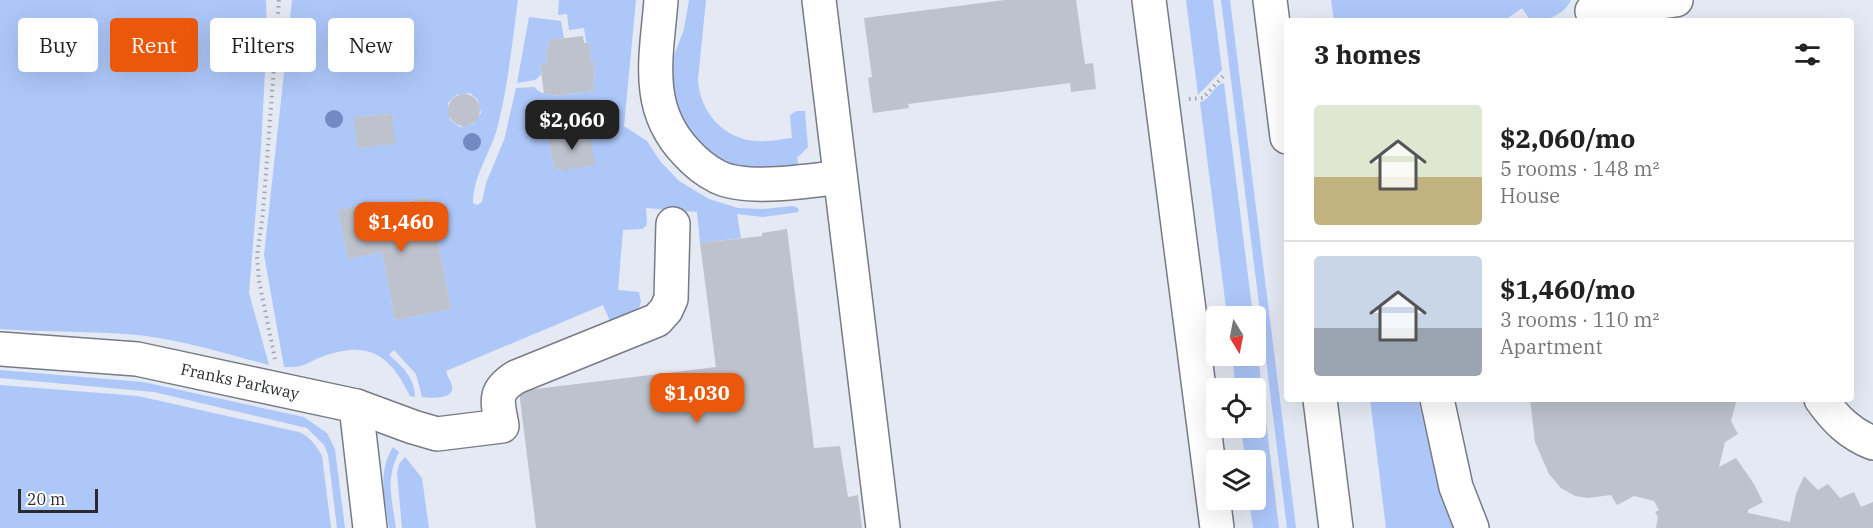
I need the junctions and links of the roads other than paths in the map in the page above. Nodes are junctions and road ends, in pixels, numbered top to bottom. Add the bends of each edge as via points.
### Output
1 (661, 0) edge
2 (819, 0) edge
3 (1149, 0) edge
4 (1270, 0) edge
5 (1676, 0) edge
6 (1588, 13) edge
7 (1284, 113) edge
8 (840, 177) junction
9 (672, 224) dead end
10 (0, 349) edge
11 (1320, 402) edge
12 (1438, 402) edge
13 (1823, 402) edge
14 (356, 406) junction
15 (1873, 442) edge
16 (370, 528) edge
17 (883, 528) edge
18 (1217, 528) edge
19 (1336, 528) edge
20 (1472, 528) edge

1 - 8 main road via 657,90 663,118 676,141 696,163 720,178 750,184
2 - 8 main road
3 - 18 main road
4 - 7 main road
5 - 6 main road
8 - 17 main road
9 - 14 main road, Franks Parkway via 671,299 666,310 657,320 504,385 497,396 502,426 437,434
10 - 14 main road, Franks Parkway via 137,359
11 - 19 main road
12 - 20 main road via 1456,487
13 - 15 main road via 1834,418 1858,437
14 - 16 main road

